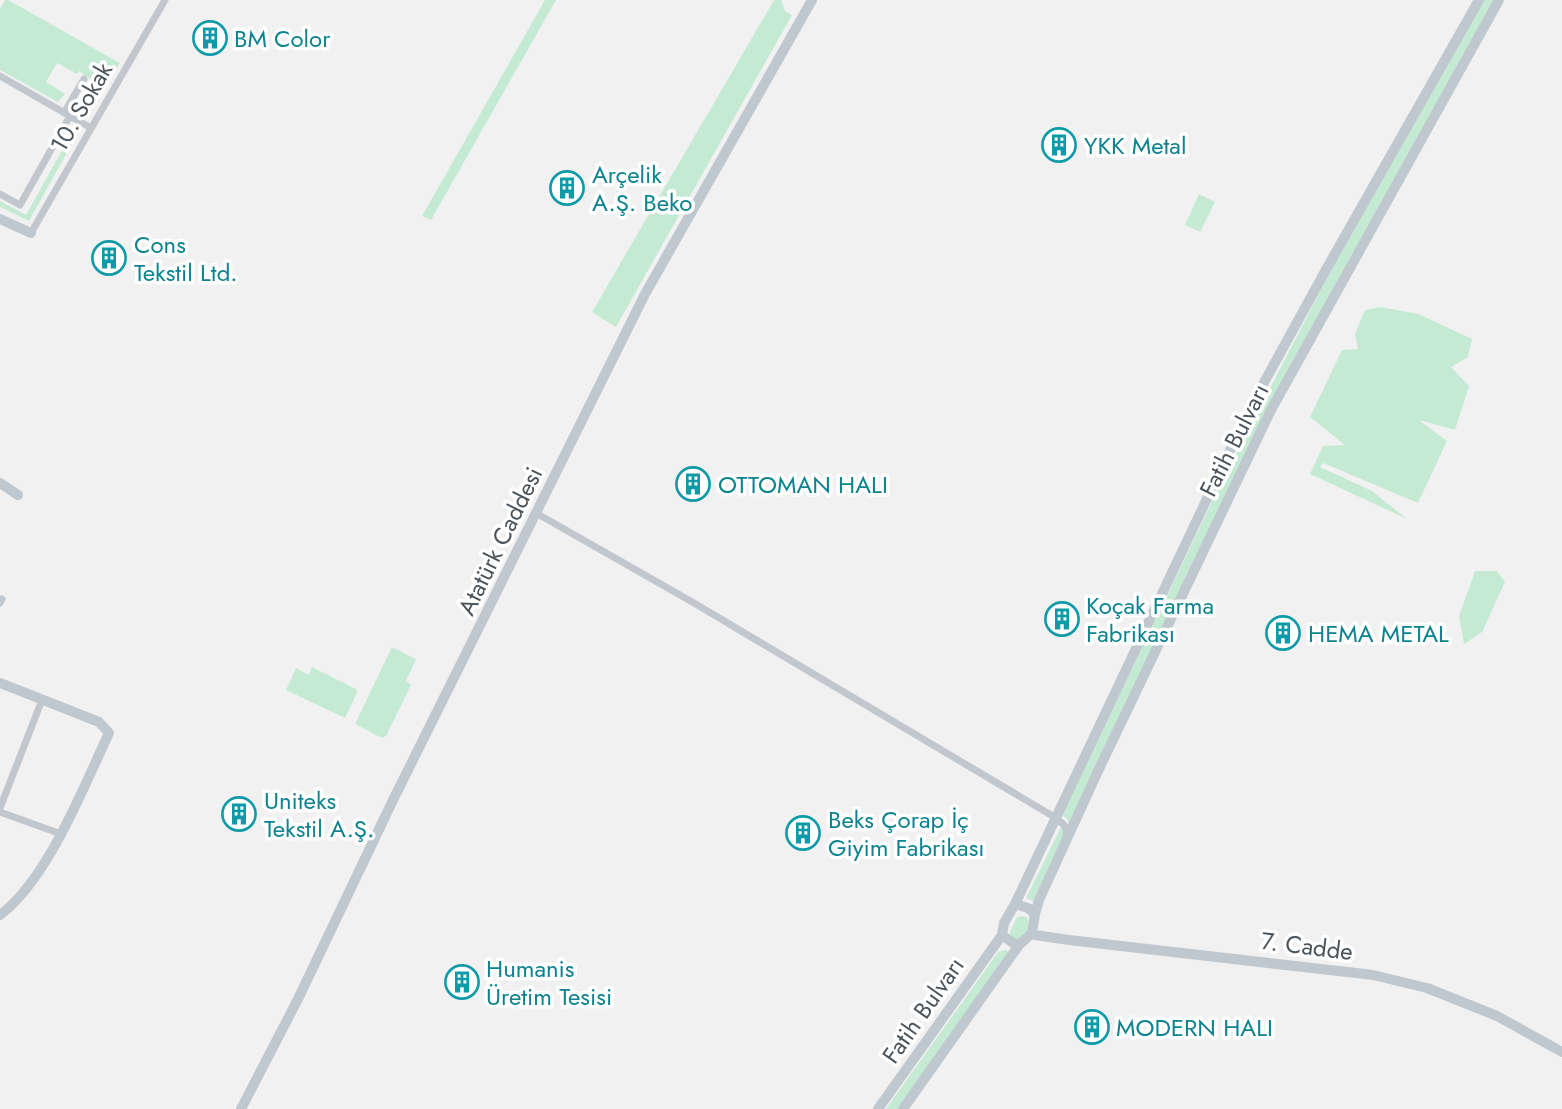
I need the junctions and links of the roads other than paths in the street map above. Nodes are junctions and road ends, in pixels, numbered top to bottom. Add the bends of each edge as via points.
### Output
1 (165, 0) edge
2 (812, 0) edge
3 (1479, 0) edge
4 (1488, 0) edge
5 (1499, 0) edge
6 (1491, 14) junction
7 (0, 76) edge
8 (84, 79) dead end
9 (67, 114) junction
10 (91, 128) junction
11 (0, 194) edge
12 (0, 219) edge
13 (31, 233) joint
14 (0, 483) edge
15 (18, 495) dead end
16 (536, 513) junction
17 (0, 683) edge
18 (42, 700) junction
19 (0, 810) edge
20 (1056, 818) junction
21 (61, 834) junction
22 (1058, 859) junction
23 (1015, 904) junction
24 (1, 912) edge
25 (1035, 914) junction
26 (1032, 933) junction
27 (1002, 935) junction
28 (1019, 945) junction
29 (1562, 1052) edge
30 (241, 1109) edge
31 (878, 1109) edge
32 (902, 1109) edge

1 - 10 street, 10. Sokak
2 - 16 main road, Atatürk Caddesi via 645,295
3 - 20 main road, Fatih Bulvarı via 1260,387
4 - 6 main road
5 - 6 main road, Fatih Bulvarı
6 - 22 main road, Fatih Bulvarı via 1271,410
7 - 9 street
8 - 9 street
9 - 10 street
9 - 11 street via 20,205
10 - 13 street, 10. Sokak
12 - 13 main road
14 - 15 main road
16 - 20 street
16 - 30 main road, Atatürk Caddesi
17 - 18 main road
18 - 19 street
18 - 21 main road via 99,722 109,733
19 - 21 street
20 - 22 street via 1067,831
20 - 23 main road, Fatih Bulvarı
21 - 24 main road via 41,868
22 - 25 main road, Fatih Bulvarı
23 - 25 main road
23 - 27 main road, Fatih Bulvarı
25 - 26 main road, Fatih Bulvarı
26 - 28 main road, Fatih Bulvarı
26 - 29 main road, 7. Cadde via 1373,975 1427,988 1497,1016
27 - 28 main road
27 - 31 main road, Fatih Bulvarı
28 - 32 main road, Fatih Bulvarı

